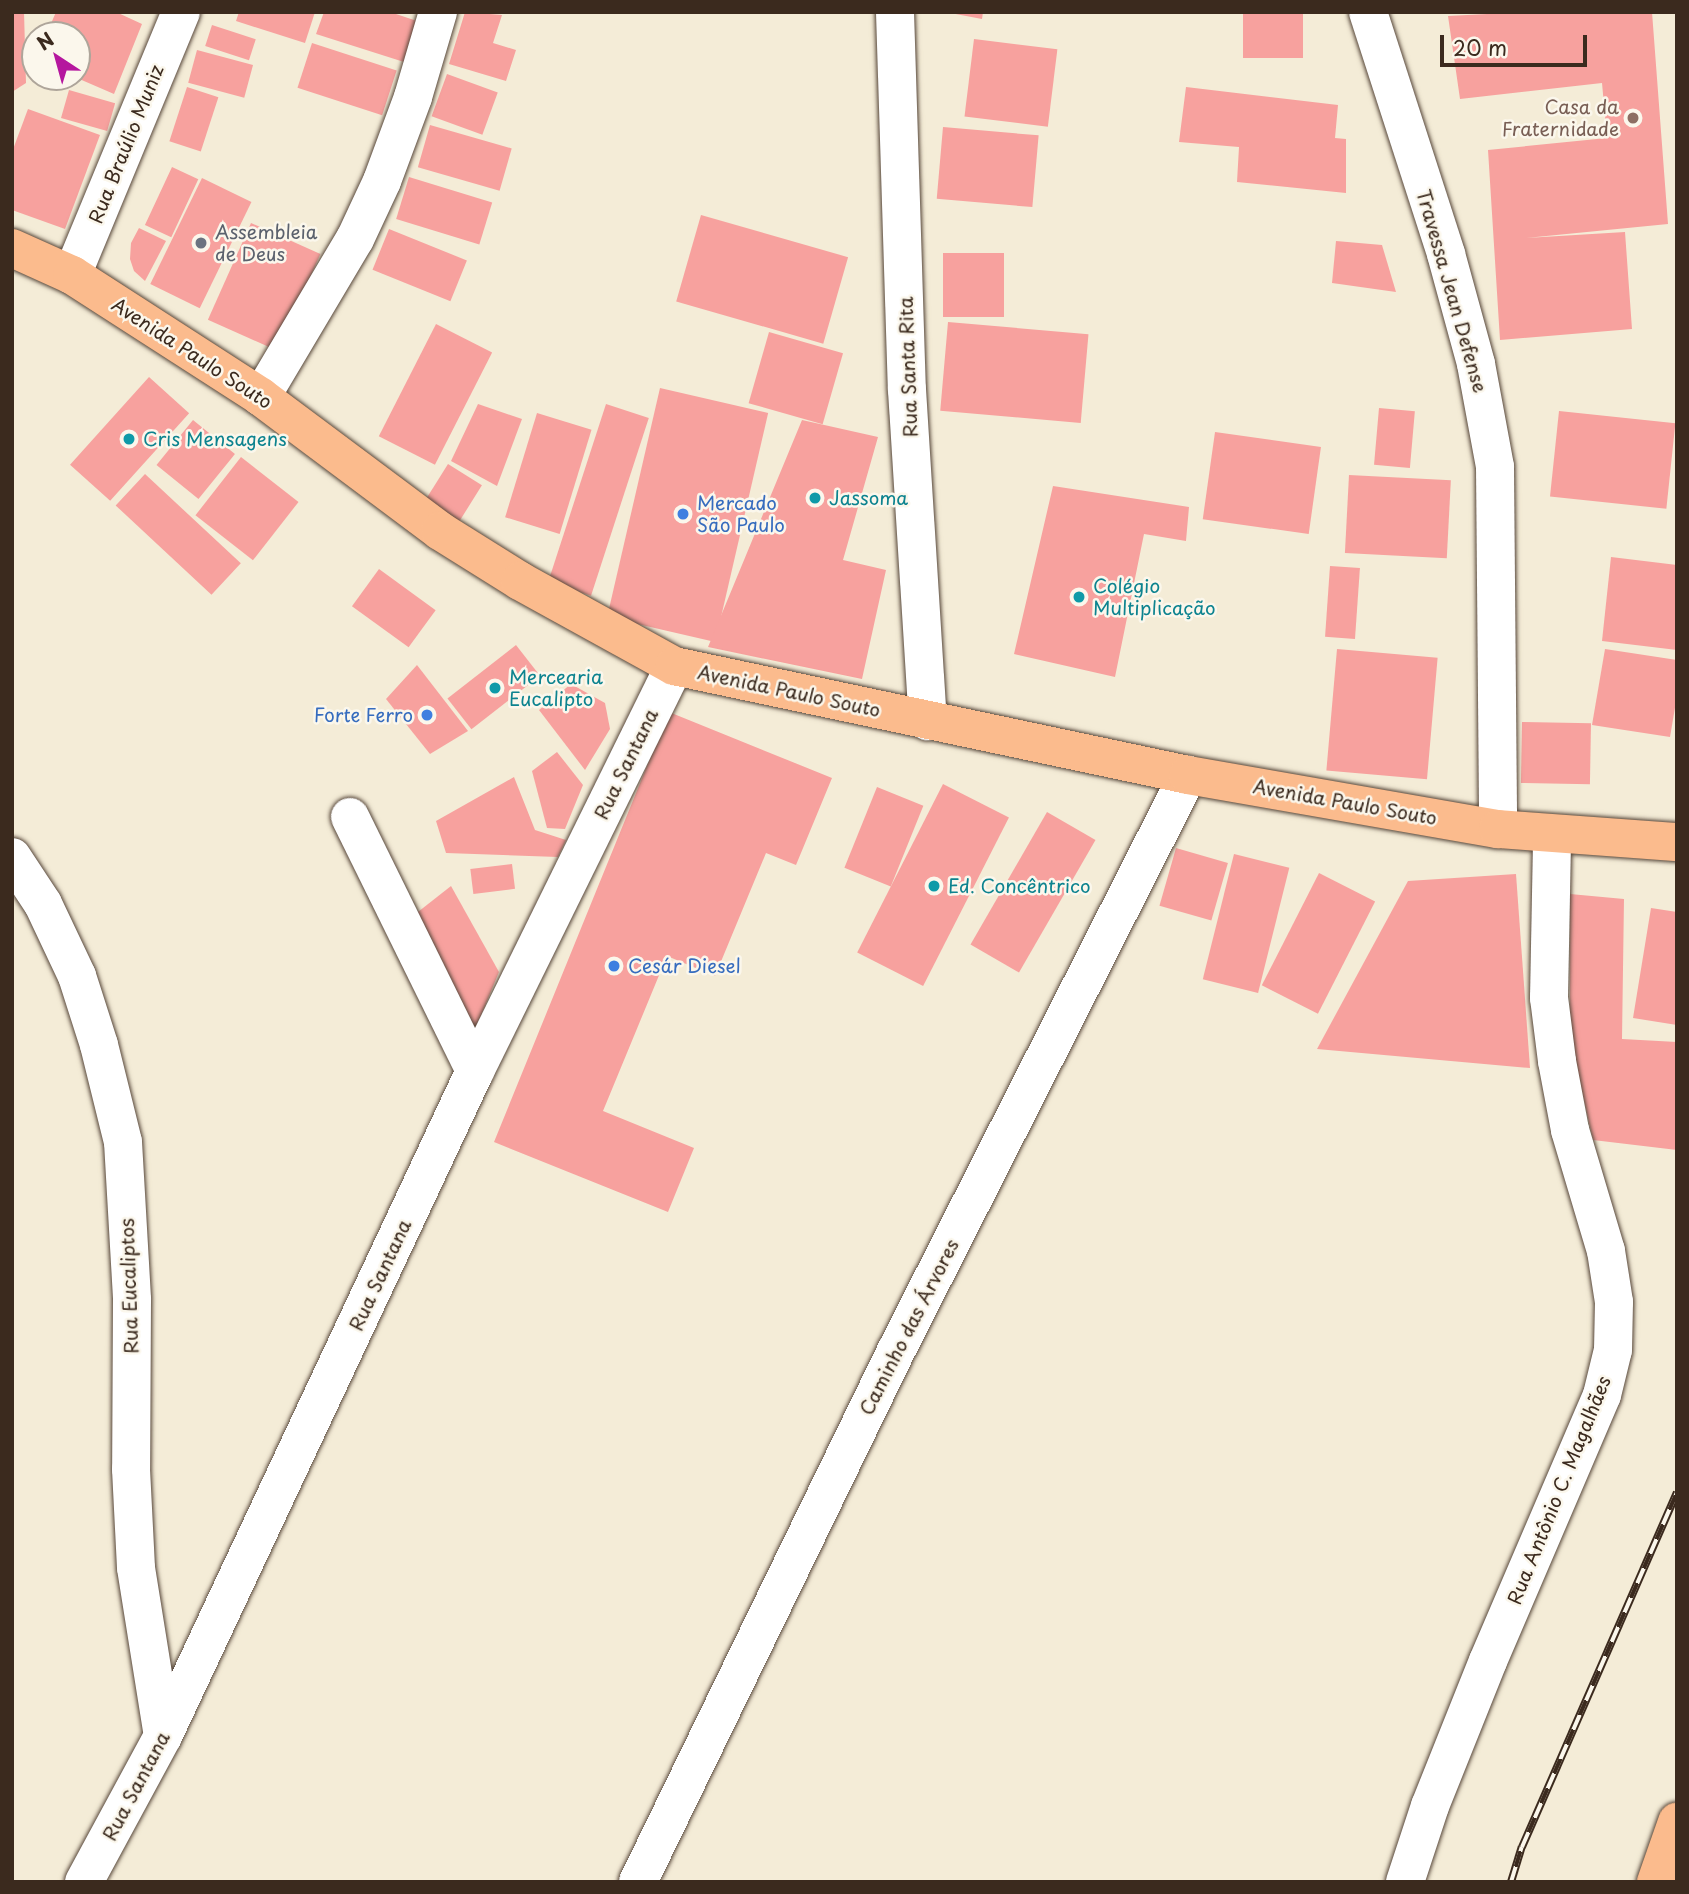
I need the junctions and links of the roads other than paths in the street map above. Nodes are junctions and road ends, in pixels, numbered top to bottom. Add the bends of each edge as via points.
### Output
1 (181, 12) edge
2 (438, 12) edge
3 (895, 12) edge
4 (1368, 12) edge
5 (12, 247) edge
6 (72, 275) junction
7 (261, 397) junction
8 (674, 666) junction
9 (928, 721) junction
10 (1188, 775) junction
11 (350, 817) dead end
12 (1498, 829) junction
13 (1552, 835) junction
14 (1677, 842) edge
15 (12, 857) edge
16 (475, 1071) junction
17 (163, 1736) junction
18 (1677, 1822) edge
19 (84, 1882) edge
20 (638, 1882) edge
21 (1405, 1882) edge
22 (1656, 1882) edge

1 - 6 street, Rua Braúlio Muniz
2 - 7 street via 382,181 355,239
3 - 9 street, Rua Santa Rita via 907,390
4 - 12 street, Travessa Jean Defense via 1446,254 1476,364 1495,467
5 - 6 main road, Avenida Paulo Souto
6 - 7 main road, Avenida Paulo Souto
7 - 8 main road, Avenida Paulo Souto via 440,531
8 - 9 main road, Avenida Paulo Souto
8 - 16 street, Rua Santana
9 - 10 main road, Avenida Paulo Souto
10 - 12 main road, Avenida Paulo Souto
10 - 20 street, Caminho das Árvores via 896,1351
11 - 16 street
12 - 13 main road, Avenida Paulo Souto
13 - 14 main road, Avenida Paulo Souto
13 - 21 street, Rua Antônio C. Magalhães via 1549,998 1556,1061 1570,1130 1606,1251 1614,1302 1613,1350 1602,1395 1488,1661
15 - 17 street, Rua Eucaliptos via 43,904 77,976 123,1142 132,1300 131,1469 136,1568
16 - 17 street, Rua Santana
17 - 19 street, Rua Santana
18 - 22 main road

